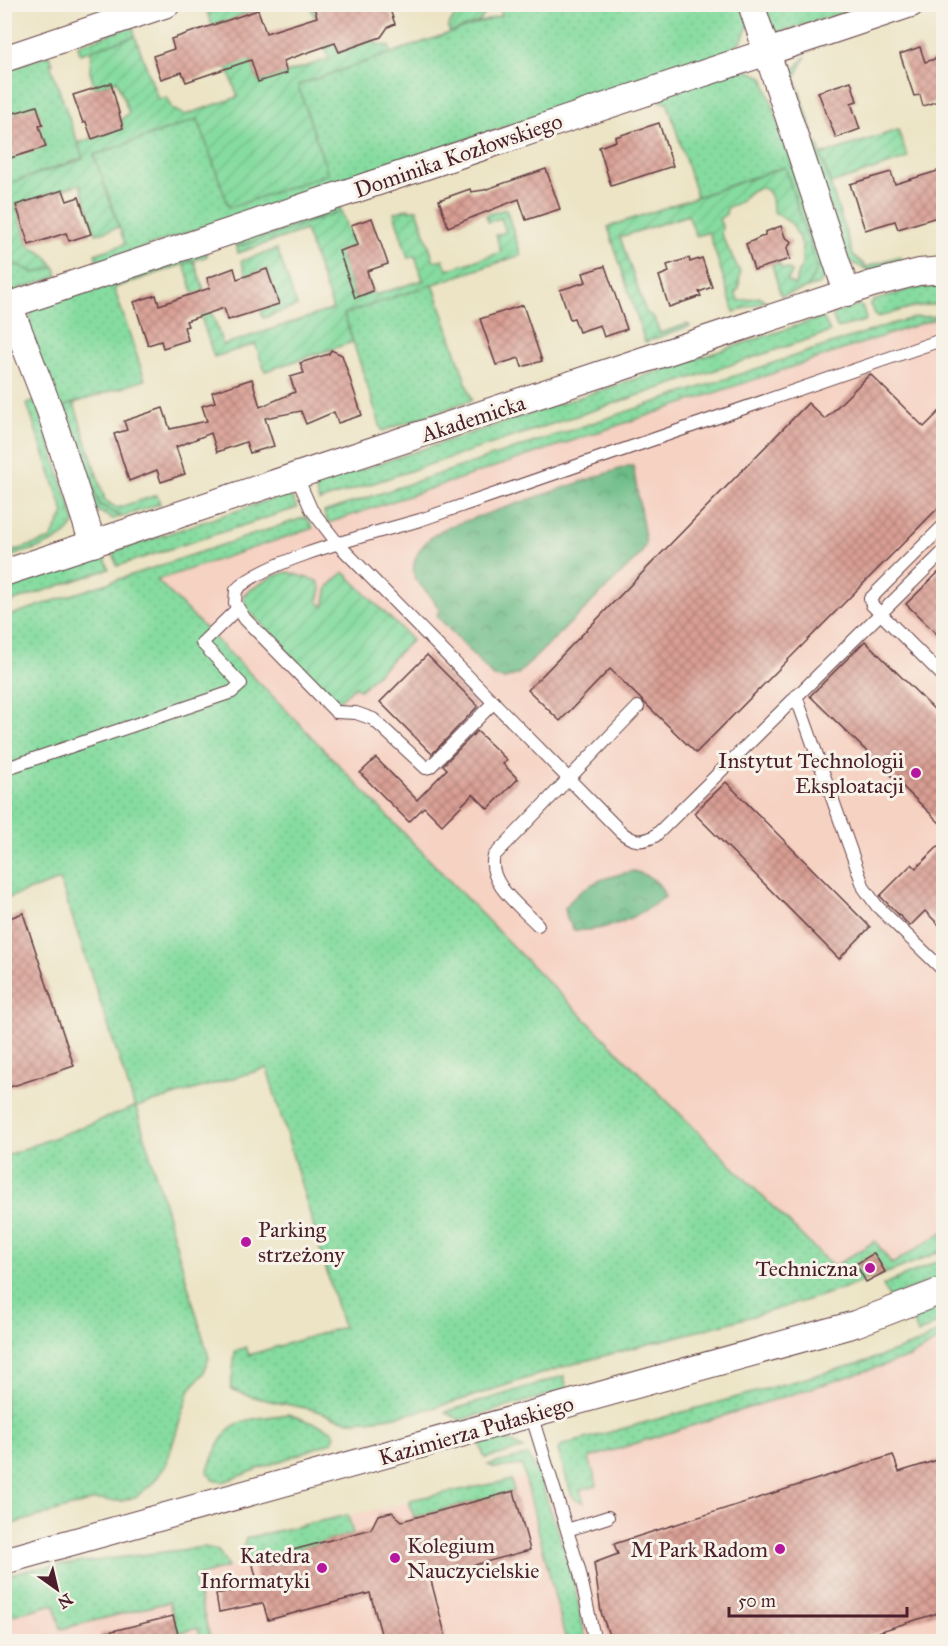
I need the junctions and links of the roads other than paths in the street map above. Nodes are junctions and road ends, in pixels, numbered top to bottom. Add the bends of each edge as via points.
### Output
1 (167, 4) edge
2 (751, 4) edge
3 (911, 4) edge
4 (767, 51) junction
5 (4, 59) edge
6 (944, 270) edge
7 (847, 293) junction
8 (7, 306) edge
9 (944, 339) edge
10 (297, 477) junction
11 (944, 525) edge
12 (93, 543) junction
13 (338, 544) junction
14 (944, 551) edge
15 (4, 573) edge
16 (237, 609) junction
17 (880, 613) junction
18 (944, 677) edge
19 (796, 696) junction
20 (494, 702) junction
21 (638, 707) dead end
22 (4, 769) edge
23 (568, 778) junction
24 (538, 925) dead end
25 (944, 971) edge
26 (944, 1290) edge
27 (531, 1414) junction
28 (608, 1517) dead end
29 (567, 1530) junction
30 (4, 1561) edge
31 (595, 1641) edge

1 - 5 street
2 - 4 street
3 - 4 street, Dominika Kozłowskiego
4 - 7 street
4 - 8 street, Dominika Kozłowskiego
6 - 7 street, Akademicka via 899,276
7 - 10 street, Akademicka
8 - 12 street via 50,411
9 - 13 lane via 420,520
10 - 12 street, Akademicka
10 - 13 lane via 311,509
11 - 17 lane via 873,594 870,603
12 - 15 street, Akademicka
13 - 16 lane via 253,576 236,590
13 - 20 lane
14 - 17 lane
16 - 20 lane via 336,712 373,719 426,768
16 - 22 lane via 202,643 241,684 232,692
17 - 18 lane
17 - 19 lane
19 - 23 lane via 655,836 644,841 630,839
19 - 25 lane via 864,888 877,906
20 - 23 lane
21 - 23 lane
23 - 24 lane via 499,849 492,863 495,878
26 - 27 street, Kazimierza Pułaskiego via 855,1324
27 - 29 lane
27 - 30 street, Kazimierza Pułaskiego
28 - 29 lane
29 - 31 lane

